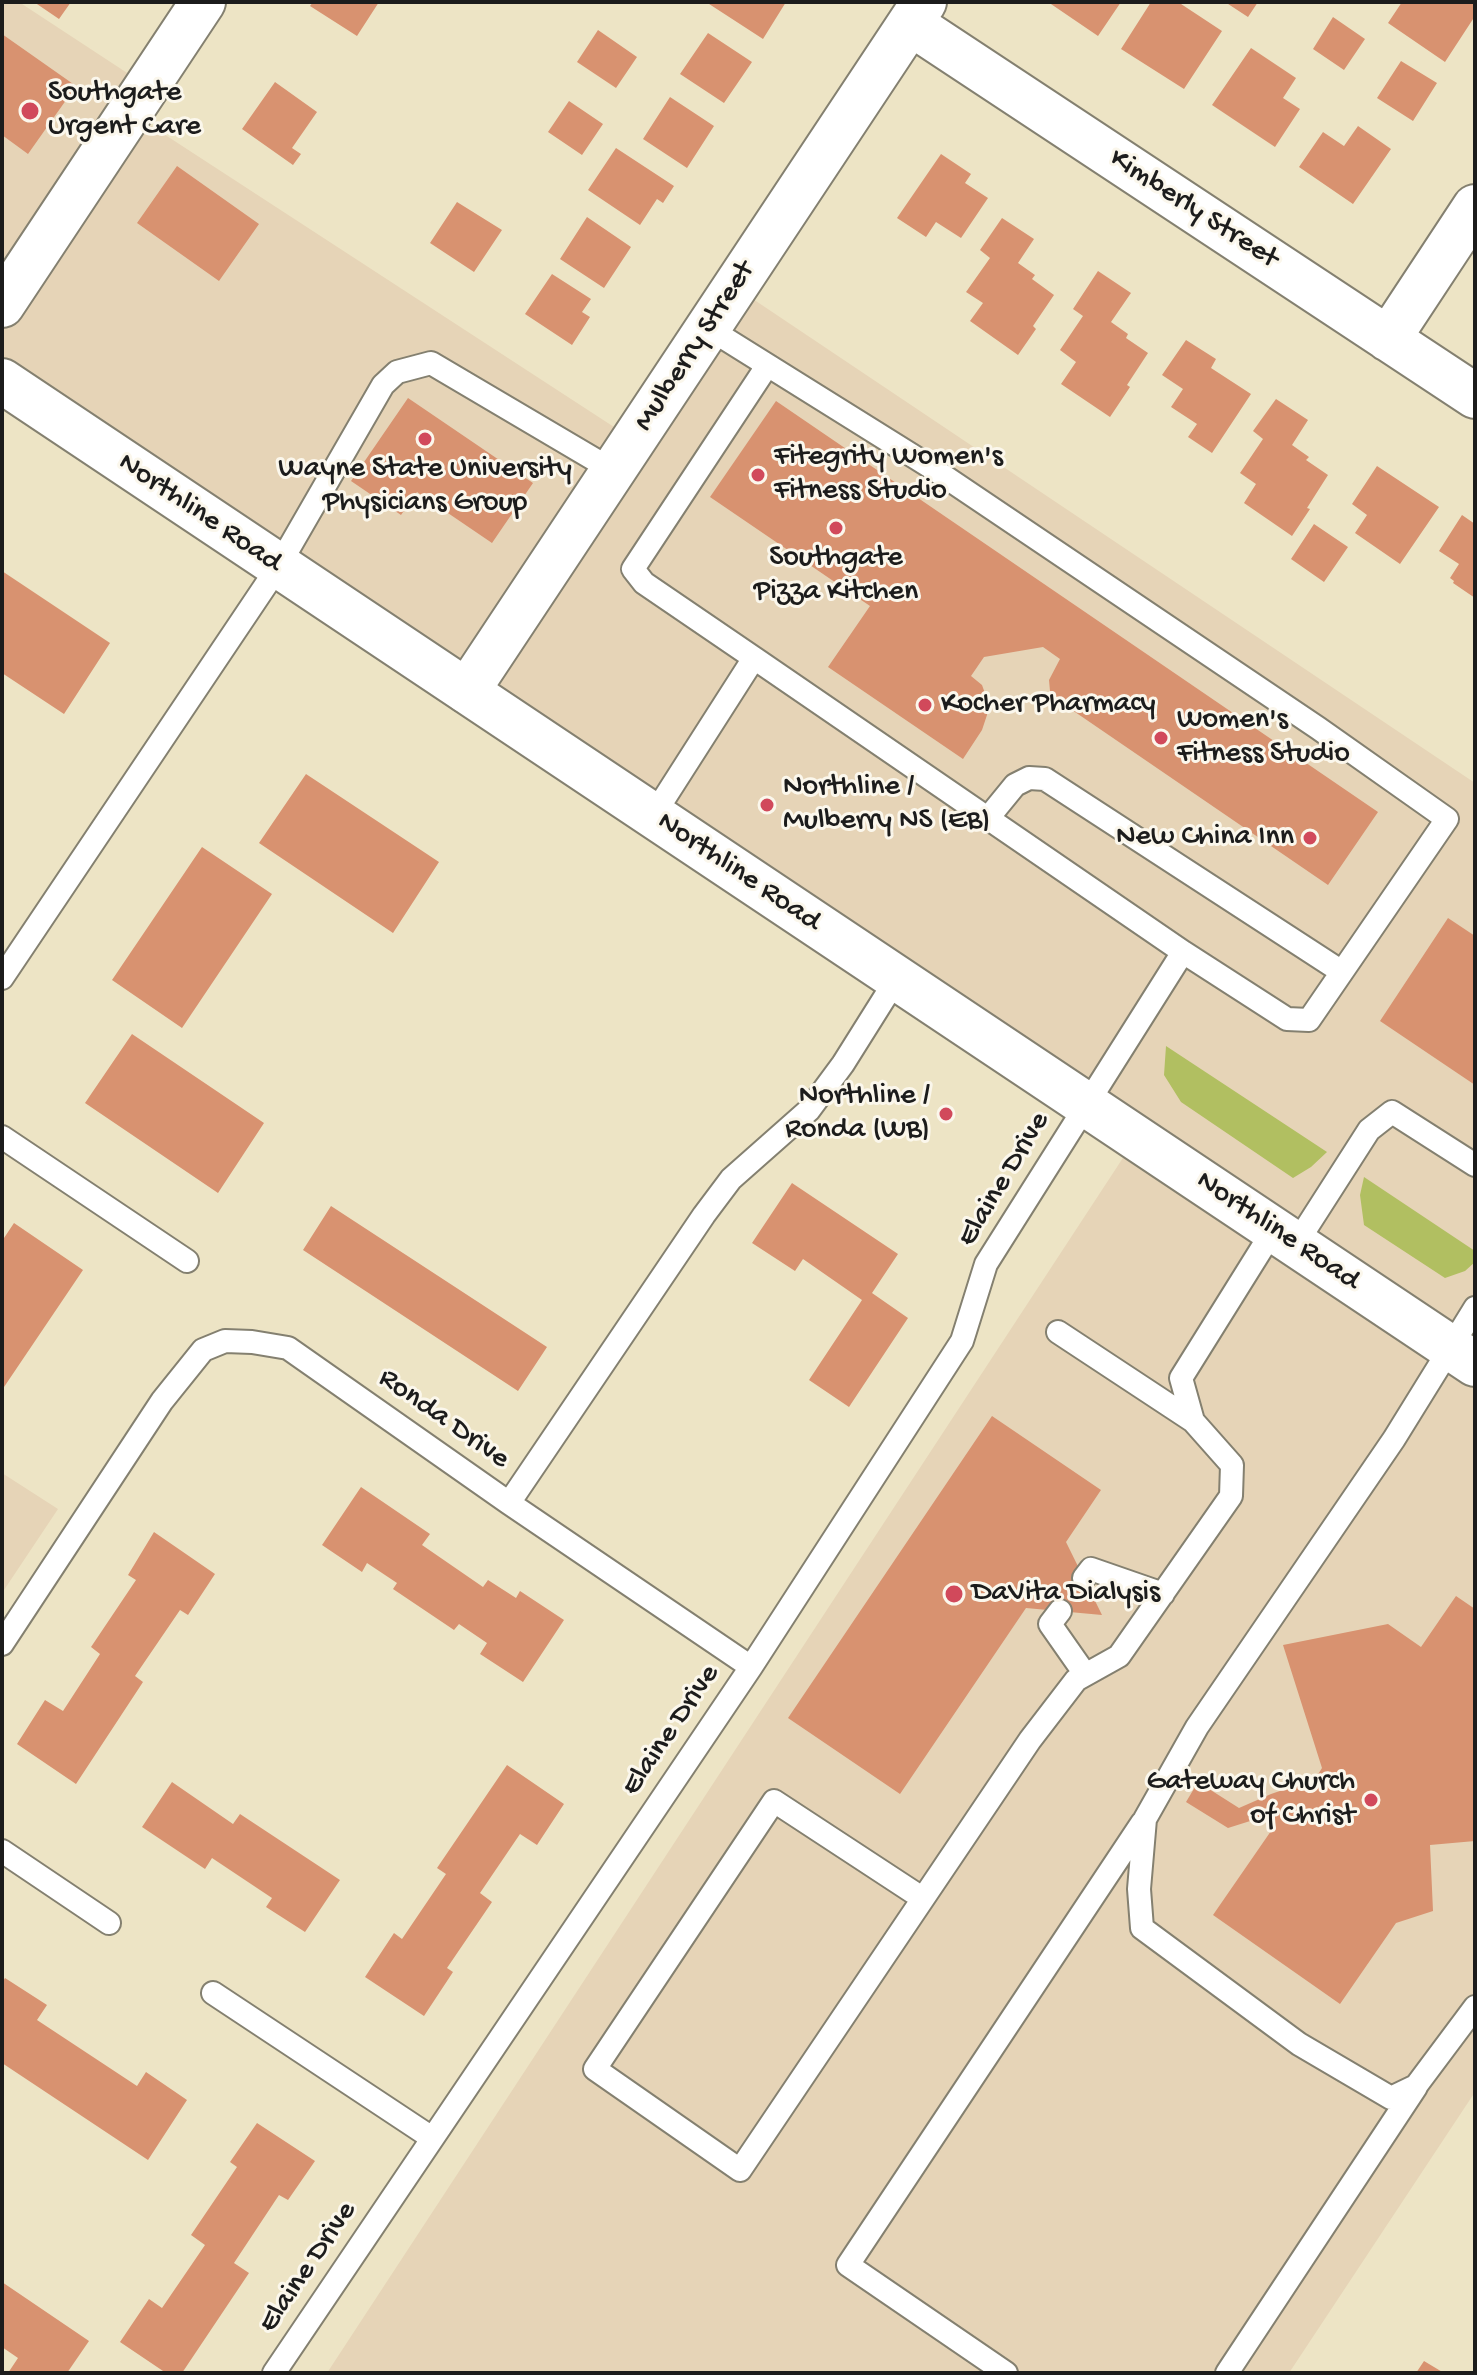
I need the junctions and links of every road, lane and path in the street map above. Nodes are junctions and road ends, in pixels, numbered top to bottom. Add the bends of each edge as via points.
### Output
1 (203, 2) edge
2 (917, 12) edge
3 (1475, 207) edge
4 (2, 305) edge
5 (708, 328) junction
6 (1388, 339) junction
7 (767, 366) junction
8 (2, 381) edge
9 (1475, 396) edge
10 (614, 471) junction
11 (278, 567) junction
12 (754, 658) junction
13 (467, 691) junction
14 (653, 816) junction
15 (988, 818) junction
16 (1183, 952) junction
17 (1342, 972) junction
18 (2, 978) edge
19 (897, 978) junction
20 (1086, 1104) junction
21 (2, 1137) edge
22 (1475, 1165) edge
23 (1285, 1237) junction
24 (187, 1261) dead end
25 (1475, 1308) edge
26 (1058, 1332) dead end
27 (1462, 1355) edge
28 (1193, 1421) junction
29 (509, 1503) junction
30 (1084, 1578) dead end
31 (1163, 1594) junction
32 (1060, 1611) dead end
33 (2, 1644) edge
34 (751, 1667) junction
35 (1085, 1674) junction
36 (1145, 1819) junction
37 (2, 1851) edge
38 (922, 1898) junction
39 (109, 1923) dead end
40 (213, 1993) dead end
41 (1475, 2007) edge
42 (1416, 2086) junction
43 (432, 2138) junction
44 (274, 2373) edge
45 (1006, 2373) edge
46 (1227, 2373) edge

1 - 4 street
2 - 5 street, Mulberry Street
2 - 6 street, Kimberly Street
3 - 6 street
5 - 7 lane
5 - 10 street, Mulberry Street
6 - 9 street, Kimberly Street
7 - 12 lane via 633,569 644,583
7 - 17 lane via 929,466 1447,819
8 - 11 street, Northline Road
10 - 11 lane via 431,363 397,372 383,385
10 - 13 street, Mulberry Street
11 - 13 street, Northline Road
11 - 18 lane
12 - 14 lane
12 - 15 lane
13 - 14 street, Northline Road
14 - 19 street, Northline Road
15 - 16 lane
15 - 17 lane via 1015,785 1029,778 1045,779
16 - 17 lane via 1287,1019 1309,1020
16 - 20 lane, Elaine Drive
19 - 20 street, Northline Road
19 - 29 lane, Ronda Drive via 809,1110 731,1179 704,1215
20 - 23 street, Northline Road
20 - 34 lane, Elaine Drive via 986,1264 962,1341
21 - 24 lane
22 - 23 lane via 1392,1112 1369,1130
23 - 27 street, Northline Road
23 - 28 lane via 1181,1378
25 - 27 lane
26 - 28 lane
27 - 36 lane via 1394,1439 1197,1727
28 - 31 lane via 1232,1465 1231,1496
29 - 33 lane, Ronda Drive via 288,1348 225,1341 203,1350 162,1401
29 - 34 lane
30 - 31 lane via 1091,1569
31 - 35 lane via 1119,1656
32 - 35 lane via 1050,1624
34 - 43 lane, Elaine Drive
35 - 38 lane via 1030,1740
36 - 42 lane via 1139,1889 1142,1928 1299,2044 1377,2090 1391,2098
36 - 45 lane via 848,2265
37 - 39 lane
38 - 38 lane via 740,2170 595,2069 774,1801
40 - 43 lane
41 - 42 lane
42 - 46 lane
43 - 44 lane, Elaine Drive

